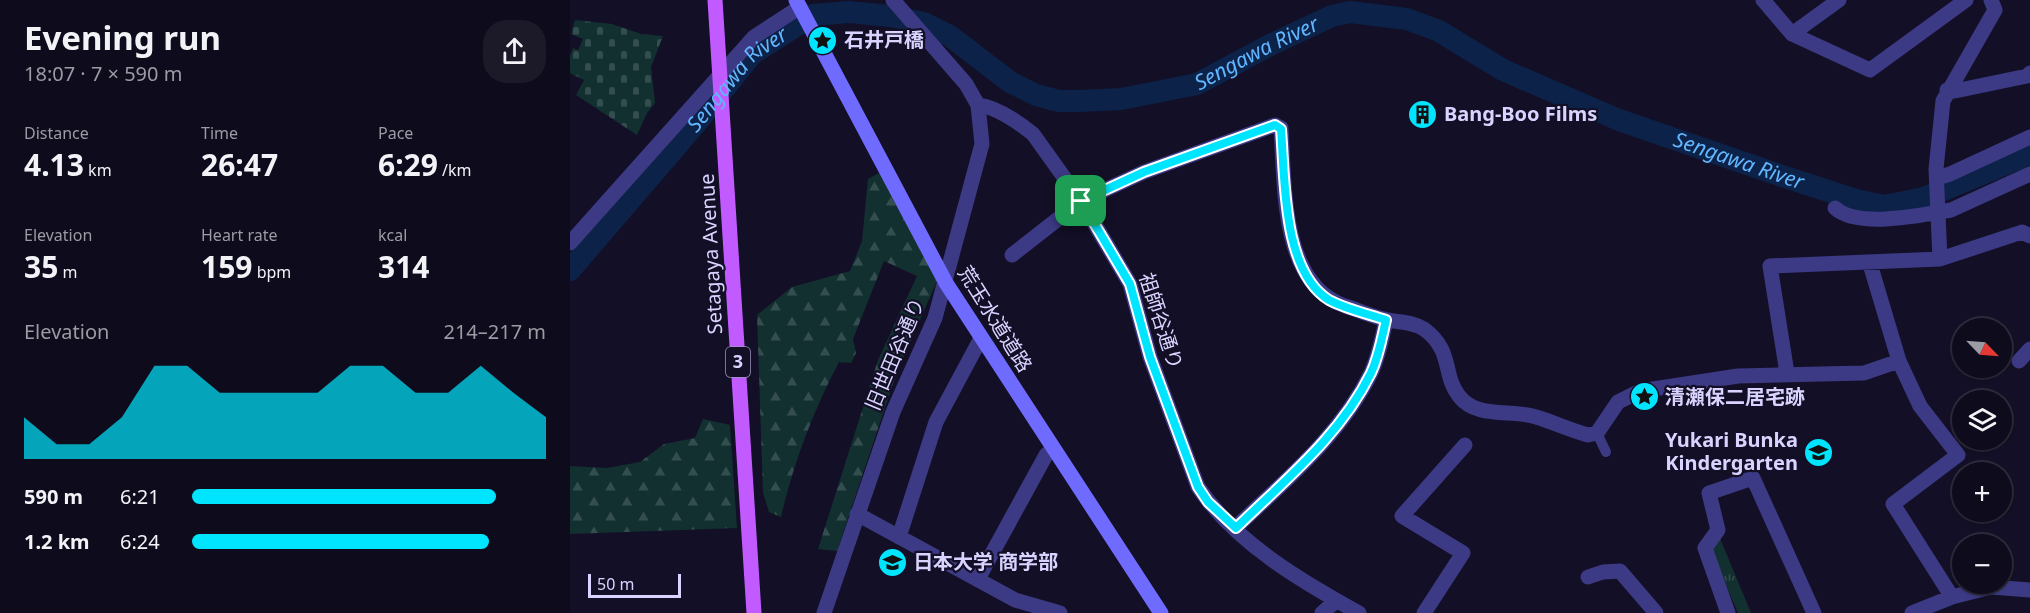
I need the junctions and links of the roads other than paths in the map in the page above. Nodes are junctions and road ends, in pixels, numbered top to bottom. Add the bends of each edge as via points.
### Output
1 (715, 0) edge
2 (1763, 0) edge
3 (1839, 0) edge
4 (1966, 0) edge
5 (1991, 0) edge
6 (898, 3) edge
7 (799, 6) edge
8 (1792, 34) junction
9 (2030, 73) edge
10 (721, 74) junction
11 (1947, 90) junction
12 (978, 105) junction
13 (2030, 137) edge
14 (2030, 174) edge
15 (1937, 181) junction
16 (1081, 201) junction
17 (1835, 208) dead end
18 (1937, 209) junction
19 (2030, 236) edge
20 (570, 243) edge
21 (1012, 255) dead end
22 (1940, 259) junction
23 (1870, 264) junction
24 (946, 283) junction
25 (1386, 320) junction
26 (981, 338) junction
27 (2030, 349) edge
28 (1899, 361) junction
29 (2019, 361) dead end
30 (1787, 374) junction
31 (1597, 433) junction
32 (1465, 445) dead end
33 (1053, 449) junction
34 (1606, 452) dead end
35 (857, 514) junction
36 (1236, 528) junction
37 (899, 537) junction
38 (1588, 577) dead end
39 (978, 579) junction
40 (2030, 590) edge
41 (1952, 597) junction
42 (1336, 601) junction
43 (754, 613) edge
44 (824, 613) edge
45 (1060, 613) edge
46 (1161, 613) edge
47 (1322, 613) edge
48 (1359, 613) edge
49 (1424, 613) edge
50 (1656, 613) edge
51 (1728, 613) edge
52 (1814, 613) edge
53 (1912, 613) edge

1 - 10 main road, Setagaya Avenue / 3
2 - 8 street
3 - 8 street
4 - 8 street via 1870,70
5 - 11 street via 1995,10
6 - 12 street via 966,84
7 - 10 street via 754,37
7 - 24 main road, 荒玉水道道路
9 - 11 street
10 - 20 street
10 - 43 main road, Setagaya Avenue / 3
11 - 15 street
12 - 16 street, 祖師谷通り via 1020,123 1033,134
12 - 24 street, 旧世田谷通り via 981,152
13 - 15 street
14 - 18 street via 1951,210
15 - 18 street
16 - 21 street
16 - 25 street via 1144,172 1275,125 1281,129 1288,225 1305,273 1328,299
16 - 36 street, 祖師谷通り via 1130,284 1150,357 1198,487
17 - 18 street via 1841,213 1881,220
18 - 22 street
19 - 22 street via 2022,232
22 - 23 street
23 - 28 street
23 - 30 street via 1770,266
24 - 26 main road, 荒玉水道道路
24 - 35 street, 旧世田谷通り via 935,318 893,412
25 - 31 street via 1416,324 1426,330 1442,348 1458,396 1466,403 1492,413 1533,416 1578,432
25 - 36 street via 1371,372 1342,421
26 - 33 main road, 荒玉水道道路
26 - 37 street via 936,422
27 - 29 street
28 - 30 street via 1864,373
28 - 41 street via 1920,406 1958,455 1893,504
30 - 31 street via 1738,376 1640,391 1618,402
31 - 34 street
32 - 49 street via 1402,516 1463,554
33 - 39 street via 1040,464
33 - 46 main road, 荒玉水道道路
35 - 37 street
35 - 44 street, 旧世田谷通り
36 - 42 street, 祖師谷通り via 1270,559
37 - 39 street
38 - 50 street via 1620,570
39 - 45 street via 1015,600
40 - 41 street via 1991,587
41 - 53 street
42 - 47 street
42 - 48 street, 祖師谷通り
51 - 52 street via 1705,548 1718,530 1709,493 1753,478

